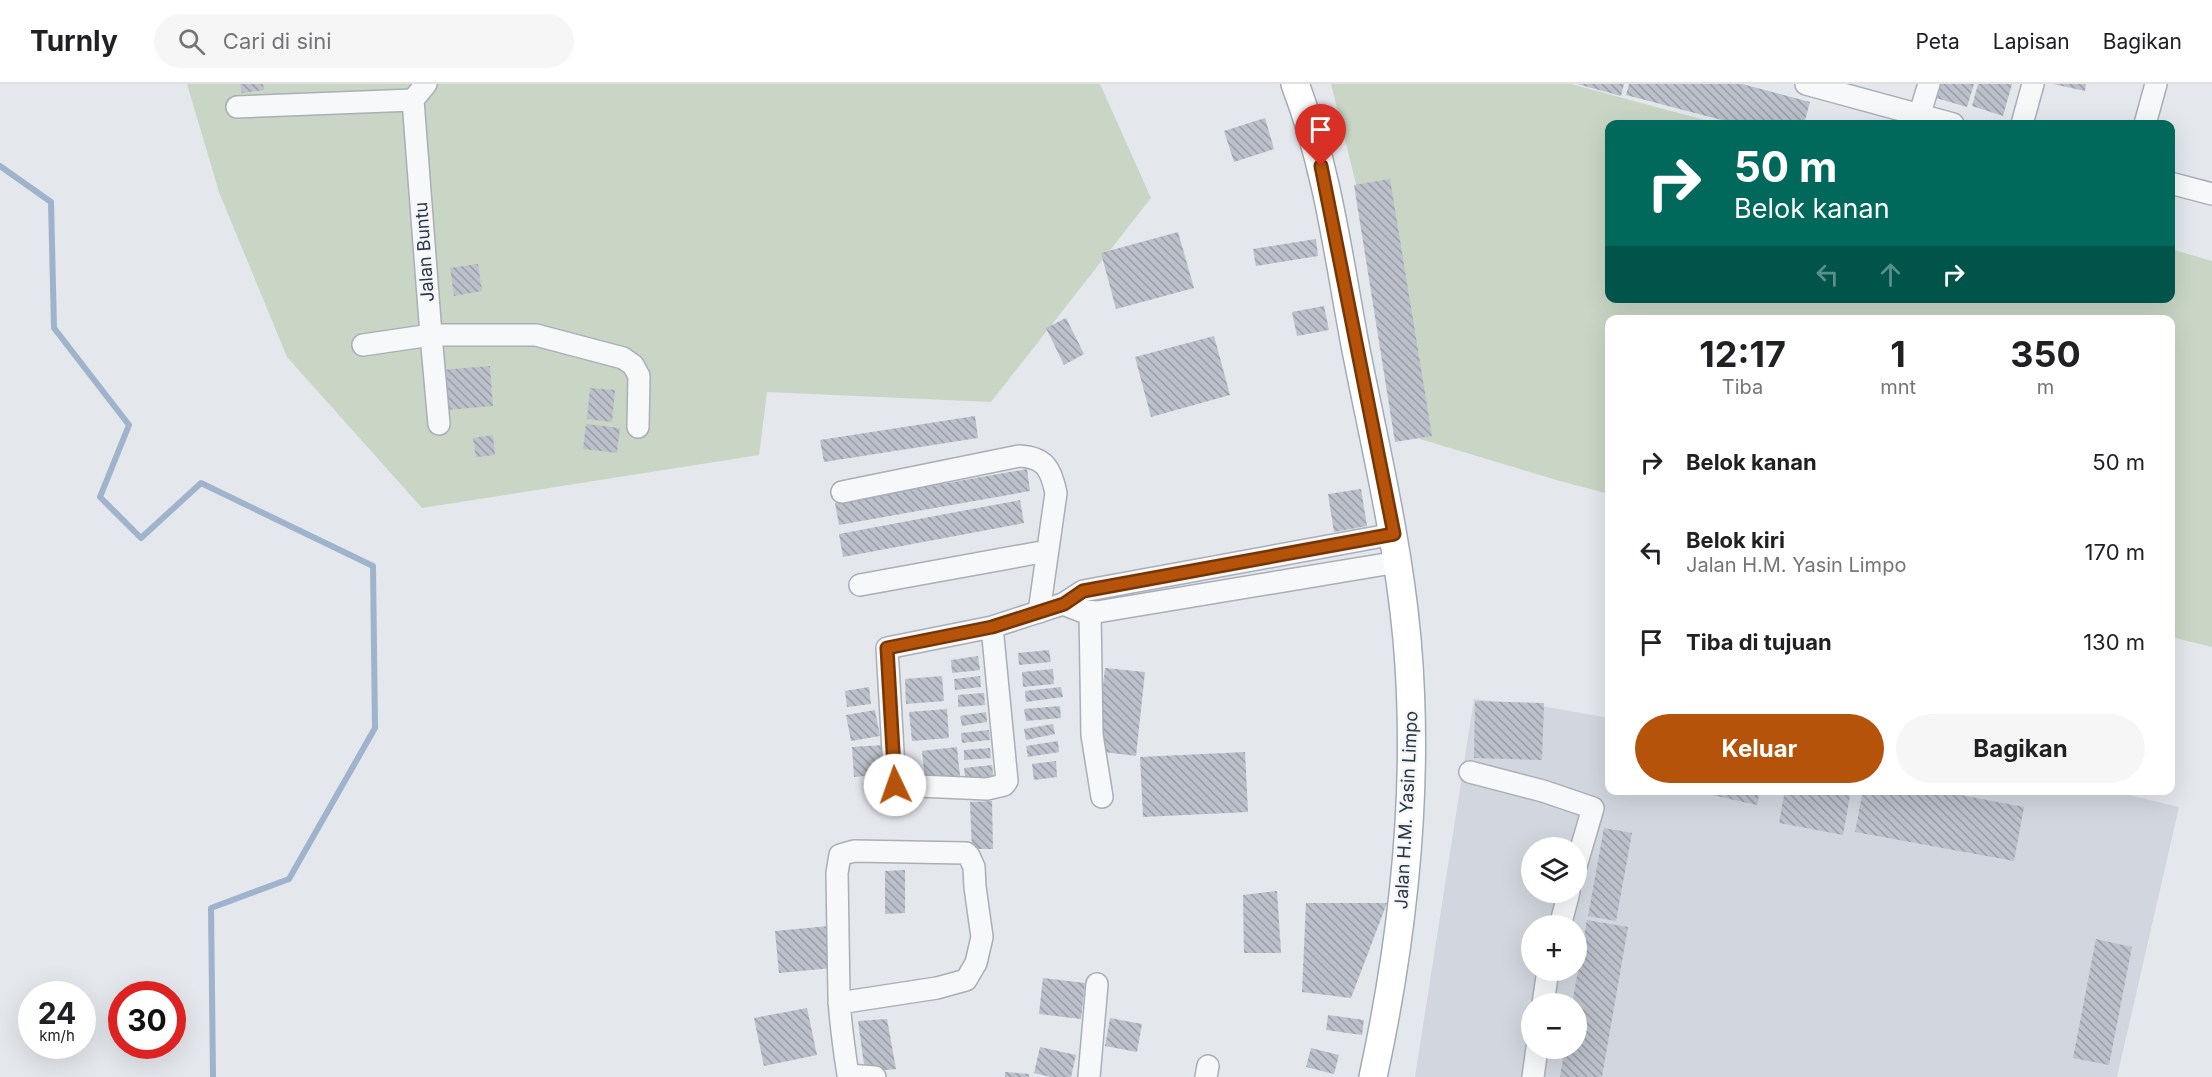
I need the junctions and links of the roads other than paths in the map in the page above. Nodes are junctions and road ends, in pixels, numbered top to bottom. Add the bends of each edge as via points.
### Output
1 (1295, 84) edge
2 (1806, 84) edge
3 (1929, 84) edge
4 (2033, 84) edge
5 (2156, 84) edge
6 (1828, 87) edge
7 (420, 92) edge
8 (237, 107) dead end
9 (1919, 116) junction
10 (1936, 120) edge
11 (2023, 120) edge
12 (2146, 120) edge
13 (2175, 184) edge
14 (2212, 194) edge
15 (430, 335) junction
16 (363, 345) dead end
17 (439, 424) dead end
18 (638, 427) dead end
19 (842, 492) dead end
20 (1394, 534) junction
21 (1047, 551) junction
22 (1398, 562) junction
23 (860, 585) dead end
24 (1064, 604) junction
25 (1039, 612) junction
26 (1090, 612) junction
27 (992, 627) junction
28 (1470, 772) dead end
29 (1102, 797) dead end
30 (1584, 837) edge
31 (1096, 984) dead end
32 (839, 1004) junction
33 (1535, 1059) edge
34 (875, 1077) edge
35 (1089, 1077) edge
36 (1373, 1077) edge
37 (1533, 1077) edge

1 - 20 main road, Jalan H.M. Yasin Limpo via 1321,166
2 - 6 street
3 - 9 street
4 - 11 street
5 - 12 street
6 - 9 street
7 - 8 street
7 - 15 street, Jalan Buntu
9 - 10 street
13 - 14 street
15 - 16 street
15 - 17 street, Jalan Buntu
15 - 18 street via 536,335 623,358 639,376
19 - 21 street via 1030,456 1042,461 1055,486
20 - 22 main road, Jalan H.M. Yasin Limpo
20 - 24 street via 1083,591
21 - 23 street
21 - 25 street
22 - 26 street
22 - 36 main road, Jalan H.M. Yasin Limpo via 1411,694 1410,801 1399,938
24 - 25 street
24 - 26 street
25 - 27 street
26 - 29 street via 1092,735
27 - 27 street via 1007,781 987,789 895,785 887,648
28 - 30 street via 1593,808
31 - 35 street
32 - 32 street via 966,980 976,963 981,937 974,867 966,853 854,851 840,855
32 - 34 street via 848,1075
33 - 37 street

